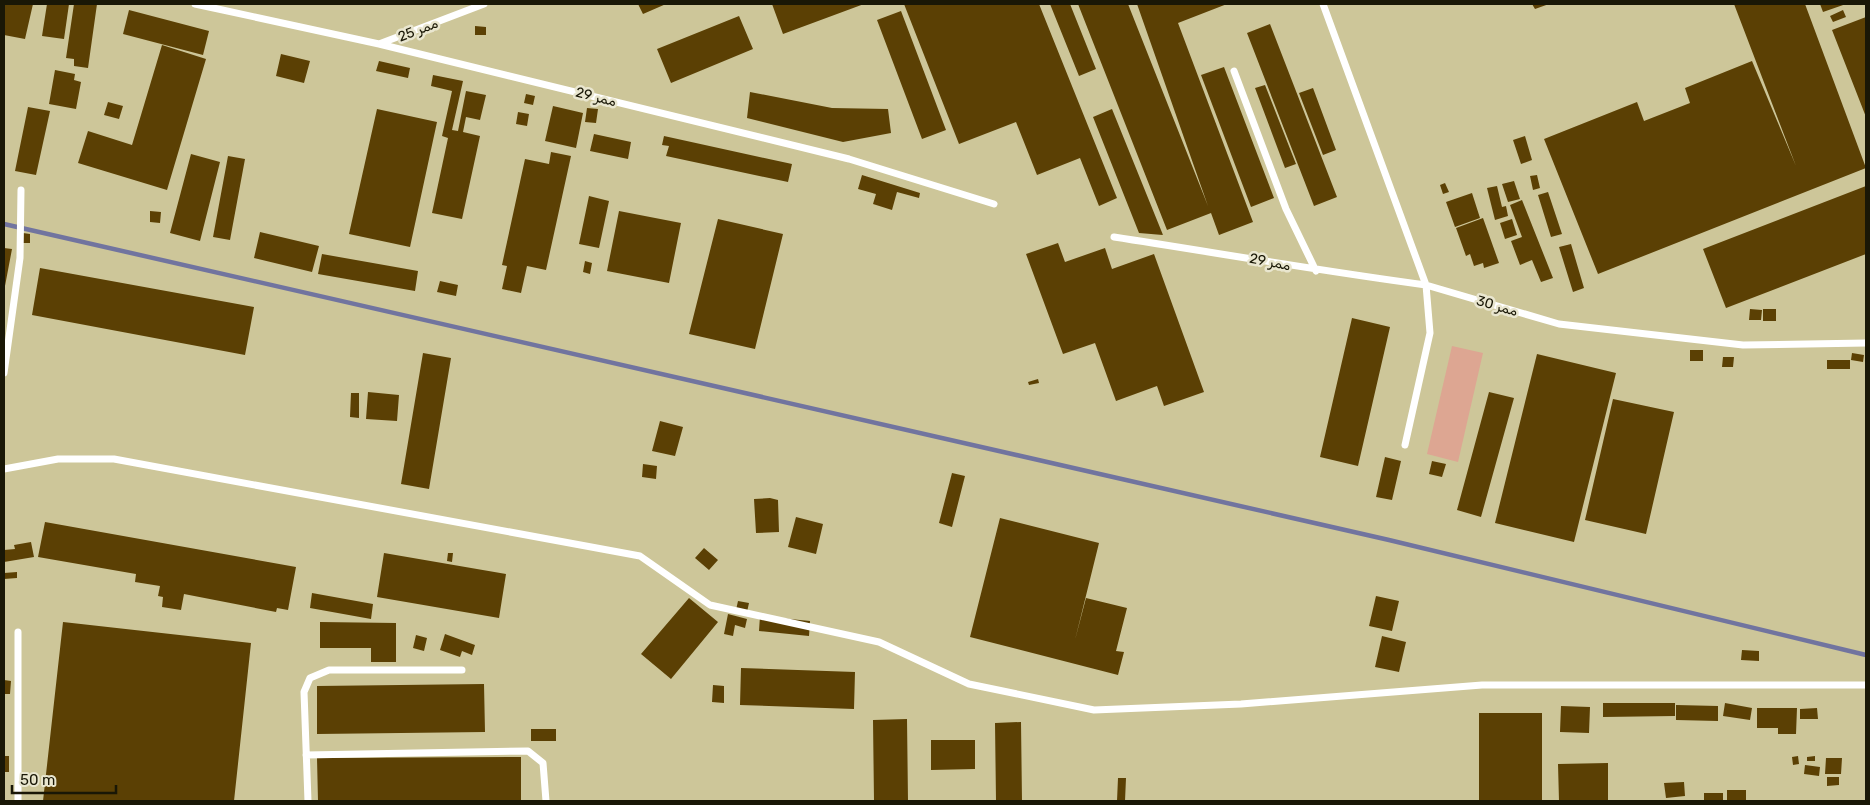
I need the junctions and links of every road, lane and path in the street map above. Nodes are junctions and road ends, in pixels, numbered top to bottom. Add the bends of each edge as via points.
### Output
1 (195, 4) edge
2 (484, 4) edge
3 (1323, 4) edge
4 (379, 44) junction
5 (1234, 71) dead end
6 (21, 190) dead end
7 (994, 204) dead end
8 (1114, 238) dead end
9 (1316, 271) junction
10 (1426, 285) junction
11 (1866, 343) edge
12 (4, 373) edge
13 (1405, 445) dead end
14 (4, 469) edge
15 (18, 632) dead end
16 (462, 670) dead end
17 (1866, 685) edge
18 (306, 755) junction
19 (18, 801) edge
20 (308, 801) edge
21 (546, 801) edge

1 - 4 lane, ممر 29
2 - 4 lane, ممر 25
3 - 10 lane
4 - 7 lane, ممر 29 via 849,159
5 - 9 lane via 1286,209
6 - 12 lane via 20,258
8 - 9 lane, ممر 29 via 1242,256
9 - 10 lane, ممر 29
10 - 11 lane, ممر 30 via 1559,324 1743,345
10 - 13 lane via 1430,333
14 - 17 lane via 58,459 114,459 640,556 710,605 879,642 969,684 1094,710 1241,704 1482,685
15 - 19 lane
16 - 18 lane via 329,670 310,678 304,692
18 - 20 lane
18 - 21 lane via 528,751 543,763

